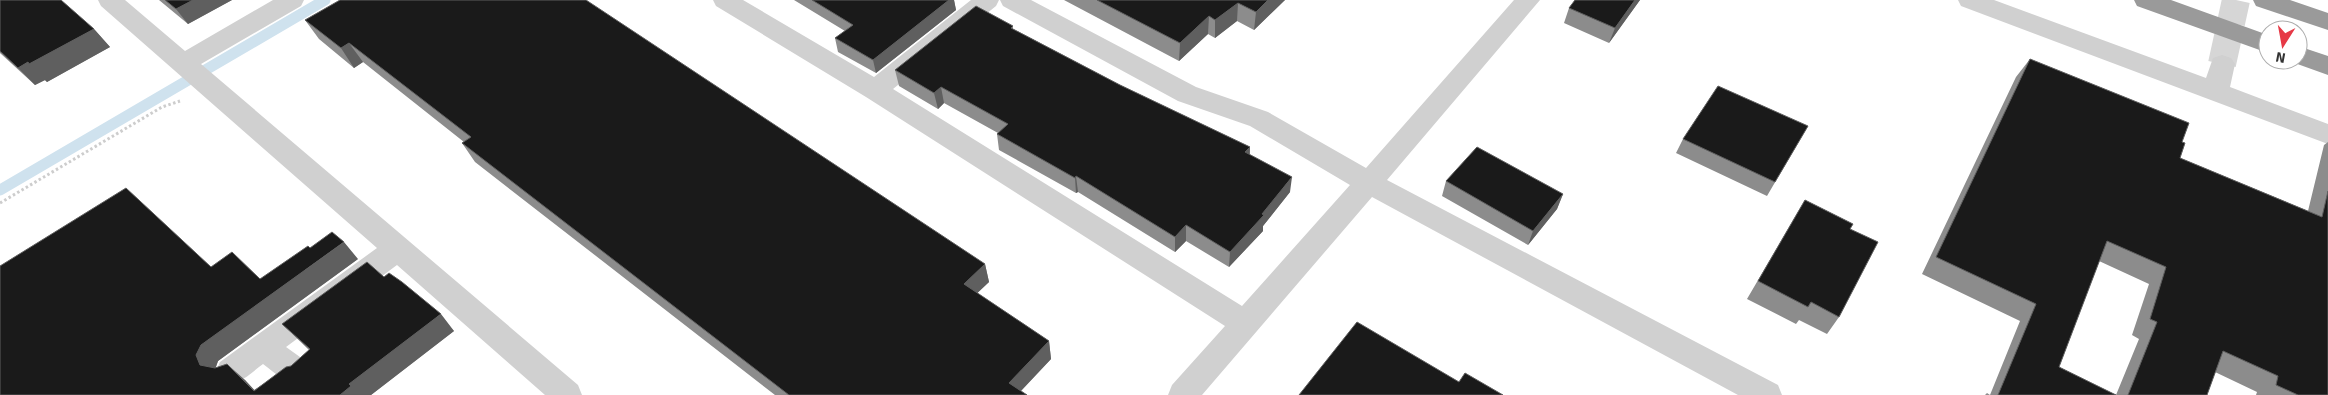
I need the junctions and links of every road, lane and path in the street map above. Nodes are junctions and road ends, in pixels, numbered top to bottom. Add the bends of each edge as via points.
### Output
1 (110, 0) edge
2 (292, 0) edge
3 (725, 0) edge
4 (987, 0) edge
5 (1012, 0) edge
6 (1528, 0) edge
7 (1970, 0) edge
8 (2146, 0) edge
9 (2265, 0) edge
10 (2328, 22) edge
11 (2258, 40) edge
12 (2308, 59) edge
13 (2222, 64) tunnel mouth
14 (2328, 66) edge
15 (198, 76) junction
16 (875, 90) junction
17 (2216, 92) junction
18 (2328, 134) edge
19 (1370, 183) junction
20 (0, 202) edge
21 (397, 249) junction
22 (1246, 324) junction
23 (263, 347) junction
24 (231, 370) edge
25 (296, 371) edge
26 (568, 395) edge
27 (1183, 395) edge
28 (1767, 395) edge

1 - 15 street
2 - 15 street
3 - 16 street
4 - 16 street
5 - 19 street via 1187,94 1259,119
6 - 19 street
7 - 17 street
8 - 11 highway
9 - 10 highway
12 - 14 highway
13 - 17 street
15 - 20 path via 162,107
15 - 21 street
16 - 22 street
17 - 18 street
19 - 22 street
19 - 28 street
21 - 23 street
21 - 26 street
22 - 27 street
23 - 24 street
23 - 25 street

